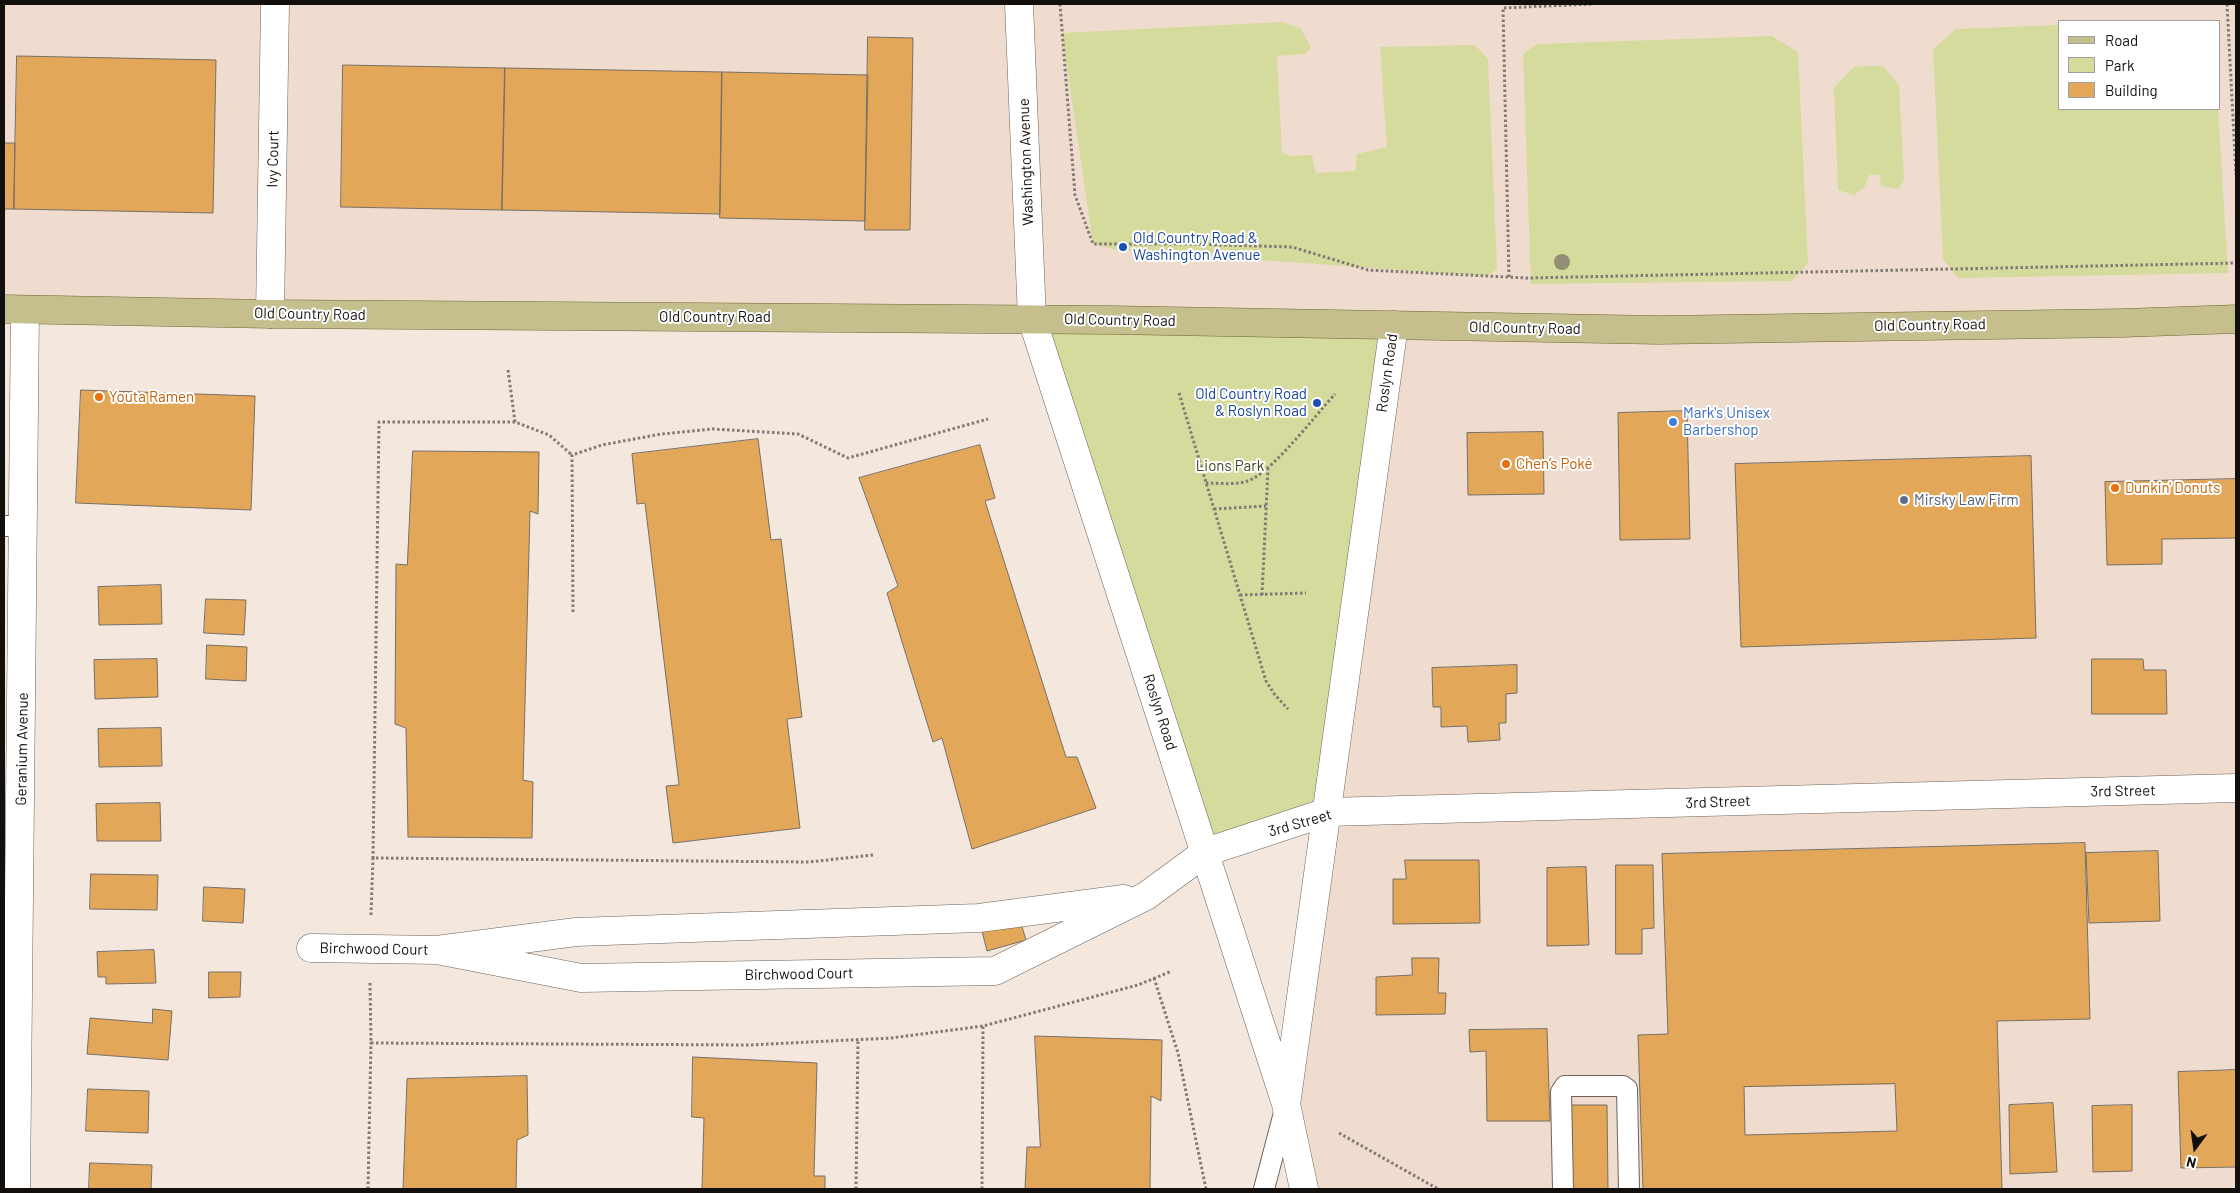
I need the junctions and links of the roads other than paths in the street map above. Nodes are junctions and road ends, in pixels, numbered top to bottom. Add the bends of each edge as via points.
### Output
1 (275, 4) edge
2 (1019, 4) edge
3 (15, 309) edge
4 (270, 314) junction
5 (1032, 319) junction
6 (2236, 319) edge
7 (1394, 326) junction
8 (14, 526) edge
9 (2236, 788) edge
10 (1327, 812) junction
11 (1206, 852) junction
12 (1146, 896) junction
13 (311, 948) dead end
14 (437, 950) junction
15 (1286, 1104) junction
16 (16, 1189) edge
17 (1264, 1189) edge
18 (1304, 1189) edge
19 (1563, 1189) edge
20 (1629, 1189) edge

1 - 4 street, Ivy Court
2 - 5 street, Washington Avenue
3 - 4 main road, Old Country Road
3 - 8 street, Geranium Avenue
4 - 5 main road, Old Country Road
5 - 7 main road, Old Country Road
5 - 11 street, Roslyn Road
6 - 7 main road, Old Country Road via 1659,330
7 - 10 street, Roslyn Road
8 - 16 street, Geranium Avenue
9 - 10 street, 3rd Street
10 - 11 street, 3rd Street
10 - 15 street, Roslyn Road
11 - 12 street, Birchwood Court
11 - 15 street, Roslyn Road
12 - 14 street, Birchwood Court via 979,918 576,932
12 - 14 street, Birchwood Court via 994,971 581,978
13 - 14 street, Birchwood Court
15 - 17 lane
15 - 18 street, Roslyn Road
19 - 20 lane via 1562,1088 1623,1086 1629,1093

